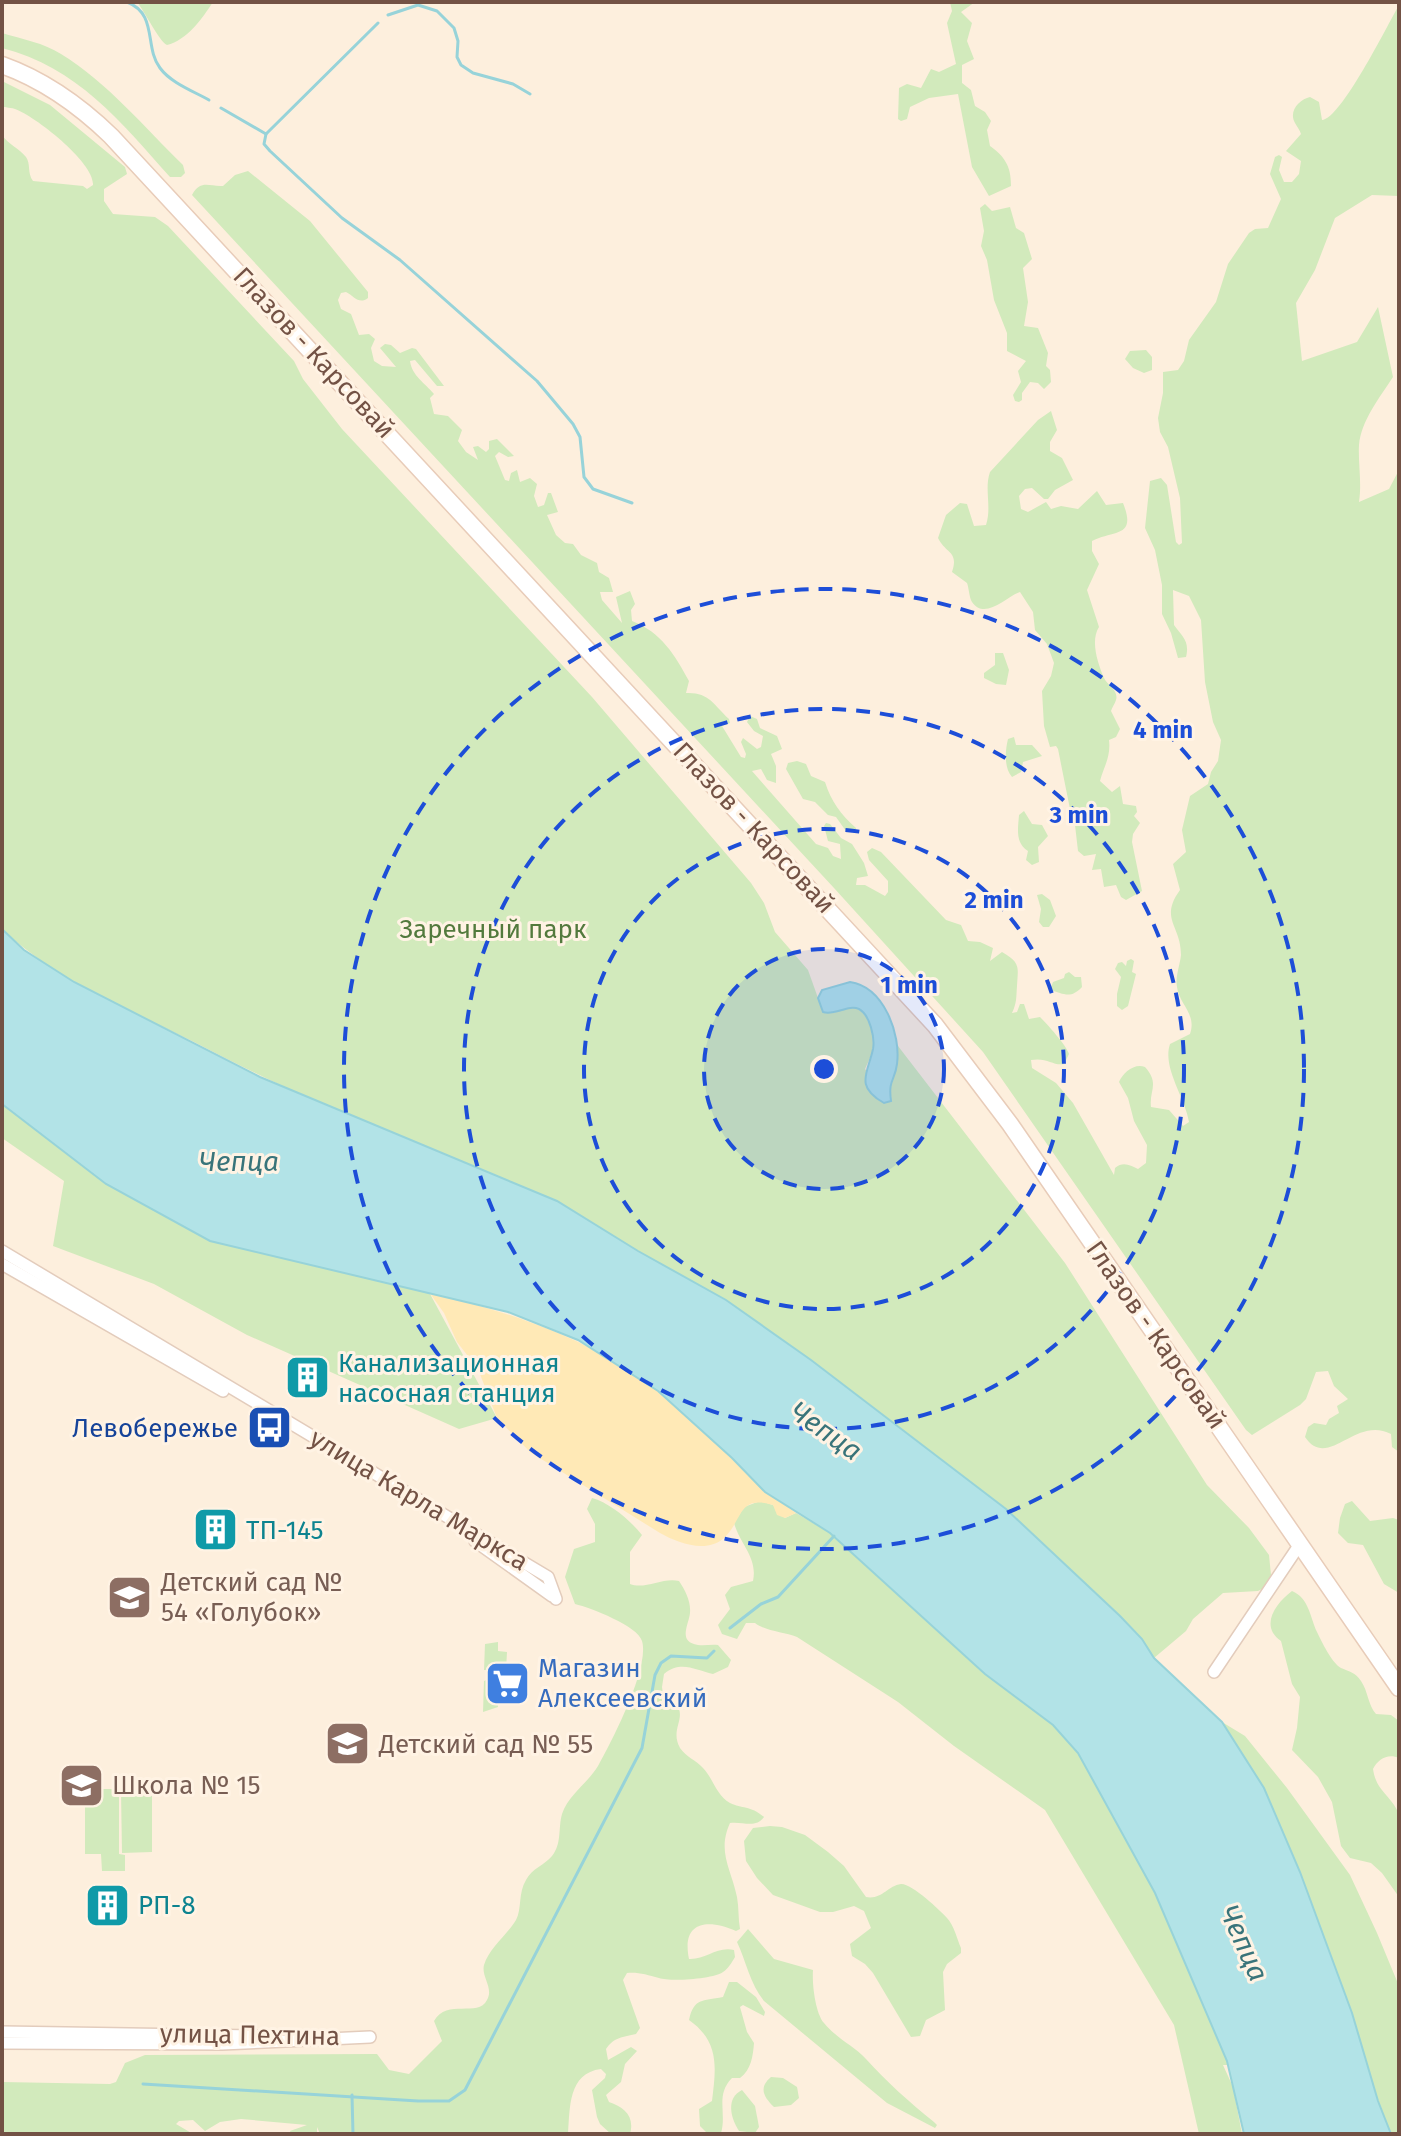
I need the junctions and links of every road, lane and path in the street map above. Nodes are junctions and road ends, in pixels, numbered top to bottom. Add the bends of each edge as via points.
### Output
1 (2, 65) edge
2 (2, 1251) edge
3 (2, 1264) edge
4 (1300, 1544) junction
5 (1214, 1672) dead end
6 (1399, 1688) edge
7 (2, 2032) edge
8 (2, 2043) edge

1 - 4 main road, Глазов - Карсовай via 65,97 111,136 935,1025 1002,1113
2 - 3 street, улица Карла Маркса via 548,1577 556,1599 466,1535
4 - 5 street
4 - 6 main road, Глазов - Карсовай
7 - 8 street, улица Пехтина via 370,2037 222,2044

